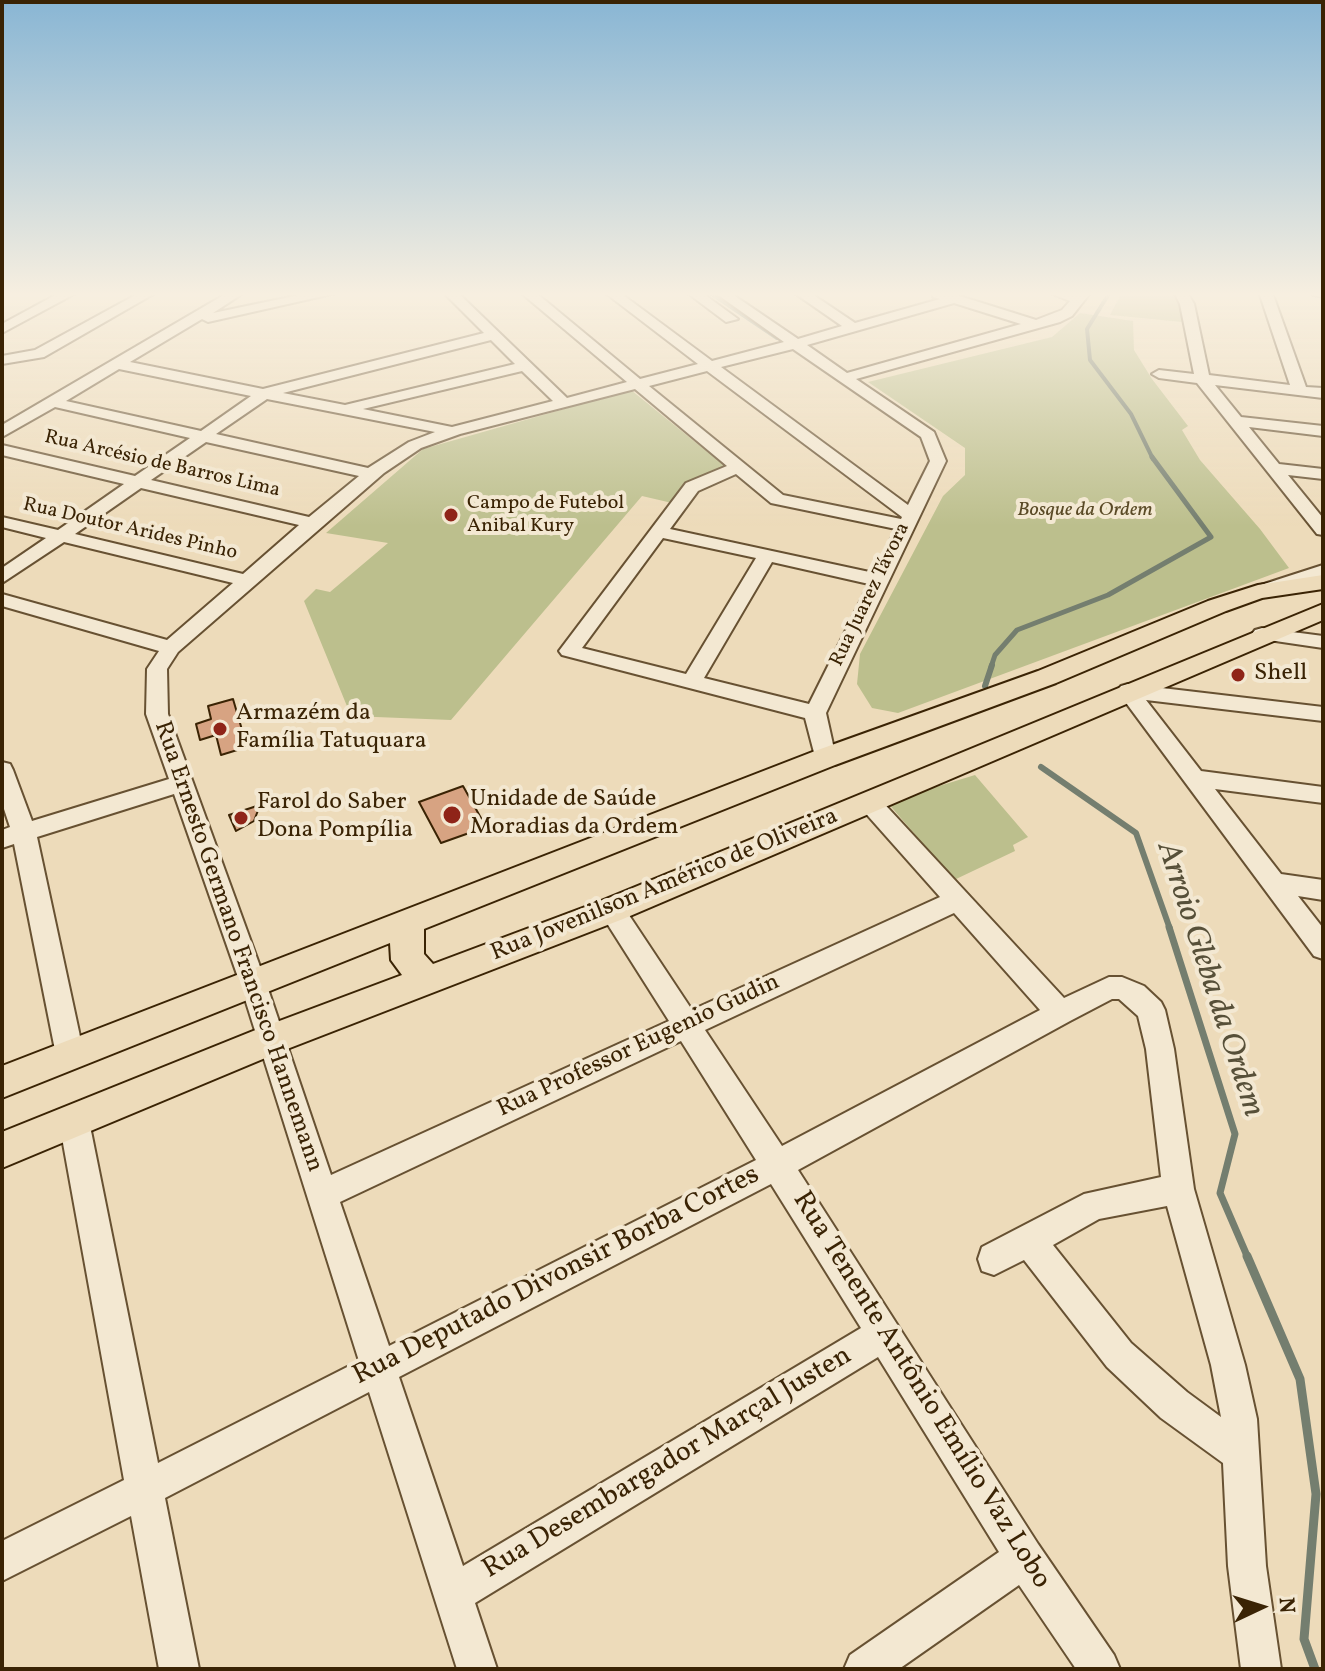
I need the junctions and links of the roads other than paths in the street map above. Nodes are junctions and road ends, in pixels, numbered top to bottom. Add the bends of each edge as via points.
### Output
1 (106, 370) edge
2 (147, 370) edge
3 (355, 370) edge
4 (508, 370) edge
5 (528, 370) edge
6 (621, 370) edge
7 (687, 370) edge
8 (718, 370) edge
9 (827, 370) edge
10 (872, 370) edge
11 (1200, 370) edge
12 (1293, 370) edge
13 (1159, 374) dead end
14 (844, 378) junction
15 (1202, 379) junction
16 (637, 383) junction
17 (1300, 391) junction
18 (265, 393) junction
19 (1323, 393) edge
20 (849, 401) dead end
21 (52, 402) junction
22 (563, 402) junction
23 (346, 409) junction
24 (1234, 421) junction
25 (454, 431) junction
26 (1323, 431) edge
27 (2, 432) edge
28 (206, 436) junction
29 (2, 450) edge
30 (938, 461) junction
31 (738, 467) junction
32 (1272, 468) junction
33 (371, 474) junction
34 (1323, 474) edge
35 (142, 482) junction
36 (907, 520) junction
37 (2, 522) edge
38 (312, 523) junction
39 (1323, 530) edge
40 (657, 531) junction
41 (63, 535) junction
42 (767, 555) junction
43 (1323, 571) edge
44 (2, 577) edge
45 (878, 580) junction
46 (248, 581) junction
47 (1323, 582) edge
48 (1258, 592) junction
49 (2, 600) edge
50 (1323, 611) edge
51 (1195, 614) junction
52 (1250, 641) junction
53 (1323, 642) edge
54 (171, 648) junction
55 (1047, 677) junction
56 (691, 682) junction
57 (1128, 691) junction
58 (815, 713) junction
59 (1077, 714) junction
60 (1323, 714) edge
61 (825, 758) junction
62 (2, 770) edge
63 (1193, 778) junction
64 (181, 783) junction
65 (1323, 795) edge
66 (869, 802) junction
67 (13, 836) edge
68 (1275, 883) junction
69 (1323, 890) edge
70 (958, 900) junction
71 (612, 910) junction
72 (409, 924) junction
73 (1323, 948) edge
74 (428, 980) junction
75 (253, 983) junction
76 (1060, 1013) junction
77 (686, 1024) junction
78 (270, 1040) junction
79 (70, 1055) junction
80 (2, 1082) edge
81 (74, 1121) junction
82 (2, 1150) edge
83 (777, 1165) junction
84 (1178, 1189) junction
85 (321, 1195) junction
86 (1029, 1240) junction
87 (994, 1259) dead end
88 (885, 1333) junction
89 (379, 1368) junction
90 (1241, 1454) junction
91 (143, 1490) junction
92 (1024, 1558) junction
93 (2, 1562) edge
94 (452, 1595) junction
95 (179, 1669) edge
96 (477, 1669) edge
97 (864, 1669) edge
98 (1100, 1669) edge
99 (1261, 1669) edge

1 - 21 street
2 - 18 street
3 - 18 street
4 - 23 street
5 - 22 street
6 - 16 street
7 - 16 street, Rua Ernesto Germano Francisco Hannemann
8 - 36 street
9 - 14 street
10 - 14 street
11 - 15 street
12 - 17 street
13 - 15 street
14 - 30 street via 928,435
15 - 17 street
15 - 24 street
16 - 22 street, Rua Ernesto Germano Francisco Hannemann
16 - 31 street
17 - 19 street
18 - 23 street
18 - 28 street
20 - 30 street
21 - 27 street
21 - 28 street
22 - 25 street, Rua Ernesto Germano Francisco Hannemann
23 - 25 street
24 - 26 street
24 - 32 street
25 - 33 street, Rua Ernesto Germano Francisco Hannemann via 415,445
28 - 33 street
28 - 35 street
29 - 35 street, Rua Arcésio de Barros Lima
30 - 36 street, Rua Juarez Távora
31 - 36 street via 777,499
31 - 40 street via 692,487
32 - 34 street
32 - 39 street
33 - 38 street, Rua Ernesto Germano Francisco Hannemann
35 - 38 street, Rua Arcésio de Barros Lima
35 - 41 street
36 - 45 street, Rua Juarez Távora
37 - 41 street, Rua Doutor Arides Pinho
38 - 46 street, Rua Ernesto Germano Francisco Hannemann
40 - 42 street
40 - 56 street via 569,651
41 - 44 street
41 - 46 street, Rua Doutor Arides Pinho
42 - 45 street
42 - 56 street
43 - 48 street
45 - 58 street, Rua Juarez Távora
46 - 54 street, Rua Ernesto Germano Francisco Hannemann
47 - 48 main road
48 - 51 main road
49 - 54 street
50 - 52 main road, Rua Jovenilson Américo de Oliveira
51 - 52 main road
51 - 55 main road
52 - 53 street
52 - 57 main road, Rua Jovenilson Américo de Oliveira
54 - 64 street, Rua Ernesto Germano Francisco Hannemann via 157,669 157,714
55 - 59 main road via 1044,688 1051,701
55 - 61 main road
56 - 58 street
57 - 59 main road, Rua Jovenilson Américo de Oliveira
57 - 60 street
57 - 63 street
58 - 61 street
59 - 66 main road, Rua Jovenilson Américo de Oliveira
61 - 72 main road
62 - 67 street
63 - 65 street
63 - 68 street
64 - 67 street
64 - 75 street, Rua Ernesto Germano Francisco Hannemann
66 - 70 street
66 - 71 main road, Rua Jovenilson Américo de Oliveira
67 - 79 street
68 - 69 street
68 - 73 street
70 - 76 street
70 - 77 street, Rua Professor Eugenio Gudin
71 - 74 main road, Rua Jovenilson Américo de Oliveira
71 - 77 street, Rua Tenente Antônio Emílio Vaz Lobo
72 - 74 main road via 408,960
72 - 75 main road
74 - 78 main road, Rua Jovenilson Américo de Oliveira
75 - 78 street, Rua Ernesto Germano Francisco Hannemann
75 - 79 main road
76 - 83 street, Rua Deputado Divonsir Borba Cortes
76 - 84 street, Rua Deputado Divonsir Borba Cortes via 1109,988 1134,994 1151,1010
77 - 83 street, Rua Tenente Antônio Emílio Vaz Lobo
77 - 85 street, Rua Professor Eugenio Gudin
78 - 81 main road, Rua Jovenilson Américo de Oliveira
78 - 85 street, Rua Ernesto Germano Francisco Hannemann
79 - 80 main road
81 - 82 main road, Rua Jovenilson Américo de Oliveira
81 - 91 street
83 - 88 street, Rua Tenente Antônio Emílio Vaz Lobo
83 - 89 street, Rua Deputado Divonsir Borba Cortes
84 - 86 street via 1095,1205
84 - 90 street via 1228,1365
85 - 89 street, Rua Ernesto Germano Francisco Hannemann
86 - 87 street
86 - 90 street via 1119,1355 1174,1405
88 - 92 street, Rua Tenente Antônio Emílio Vaz Lobo
88 - 94 street, Rua Desembargador Marçal Justen
89 - 91 street, Rua Deputado Divonsir Borba Cortes
89 - 94 street, Rua Ernesto Germano Francisco Hannemann
90 - 99 street via 1247,1566
91 - 93 street, Rua Deputado Divonsir Borba Cortes
91 - 95 street
92 - 97 street
92 - 98 street, Rua Tenente Antônio Emílio Vaz Lobo
94 - 96 street, Rua Ernesto Germano Francisco Hannemann

